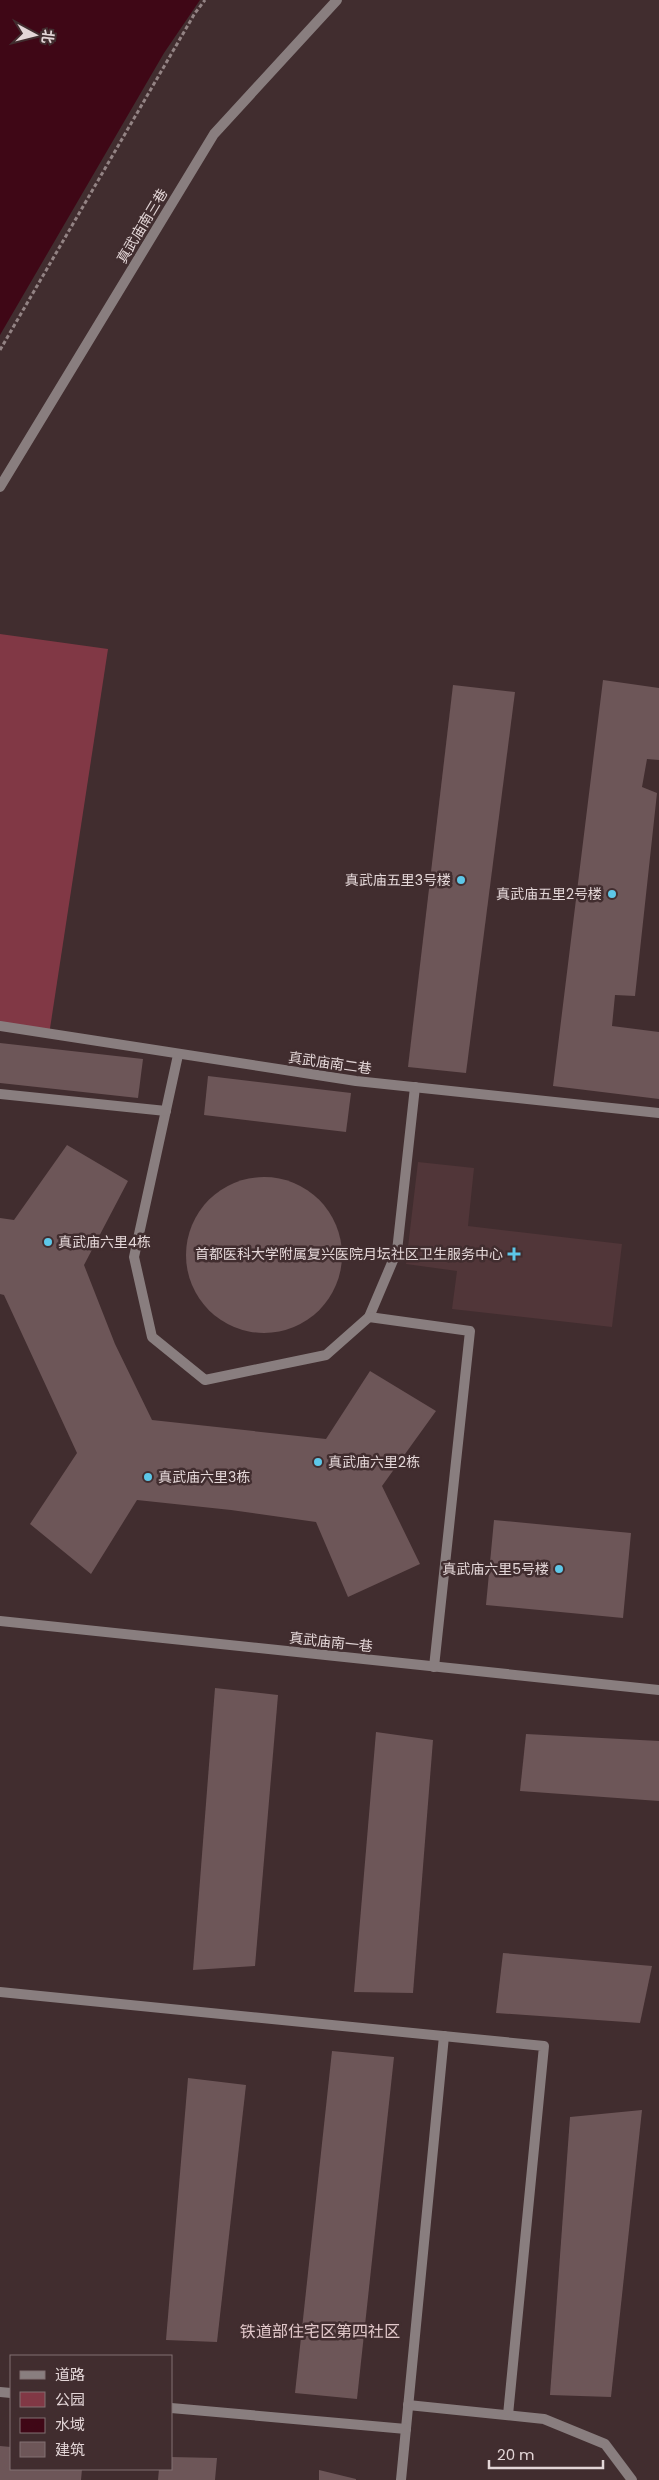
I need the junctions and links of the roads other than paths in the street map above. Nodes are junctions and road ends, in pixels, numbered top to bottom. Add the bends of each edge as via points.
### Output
1 (337, 0) edge
2 (0, 487) edge
3 (0, 1026) edge
4 (178, 1055) junction
5 (415, 1087) junction
6 (0, 1094) edge
7 (166, 1111) junction
8 (659, 1113) edge
9 (369, 1316) junction
10 (0, 1621) edge
11 (434, 1667) junction
12 (659, 1690) edge
13 (0, 1992) edge
14 (444, 2036) junction
15 (408, 2405) junction
16 (172, 2408) edge
17 (508, 2415) junction
18 (406, 2429) junction
19 (401, 2480) edge
20 (632, 2480) edge

1 - 2 street, 真武庙南三巷 via 214,134
3 - 4 street, 真武庙南二巷
4 - 5 street, 真武庙南二巷
4 - 7 street
5 - 8 street, 真武庙南二巷
5 - 9 street via 397,1251
6 - 7 street
7 - 9 street via 134,1257 152,1337 206,1380 326,1355
9 - 11 street via 470,1331
10 - 11 street, 真武庙南一巷
11 - 12 street, 真武庙南一巷
13 - 14 street
14 - 15 street
14 - 17 street via 544,2046
15 - 17 street
15 - 18 street
16 - 18 street
17 - 20 street via 544,2419 605,2444
18 - 19 street

